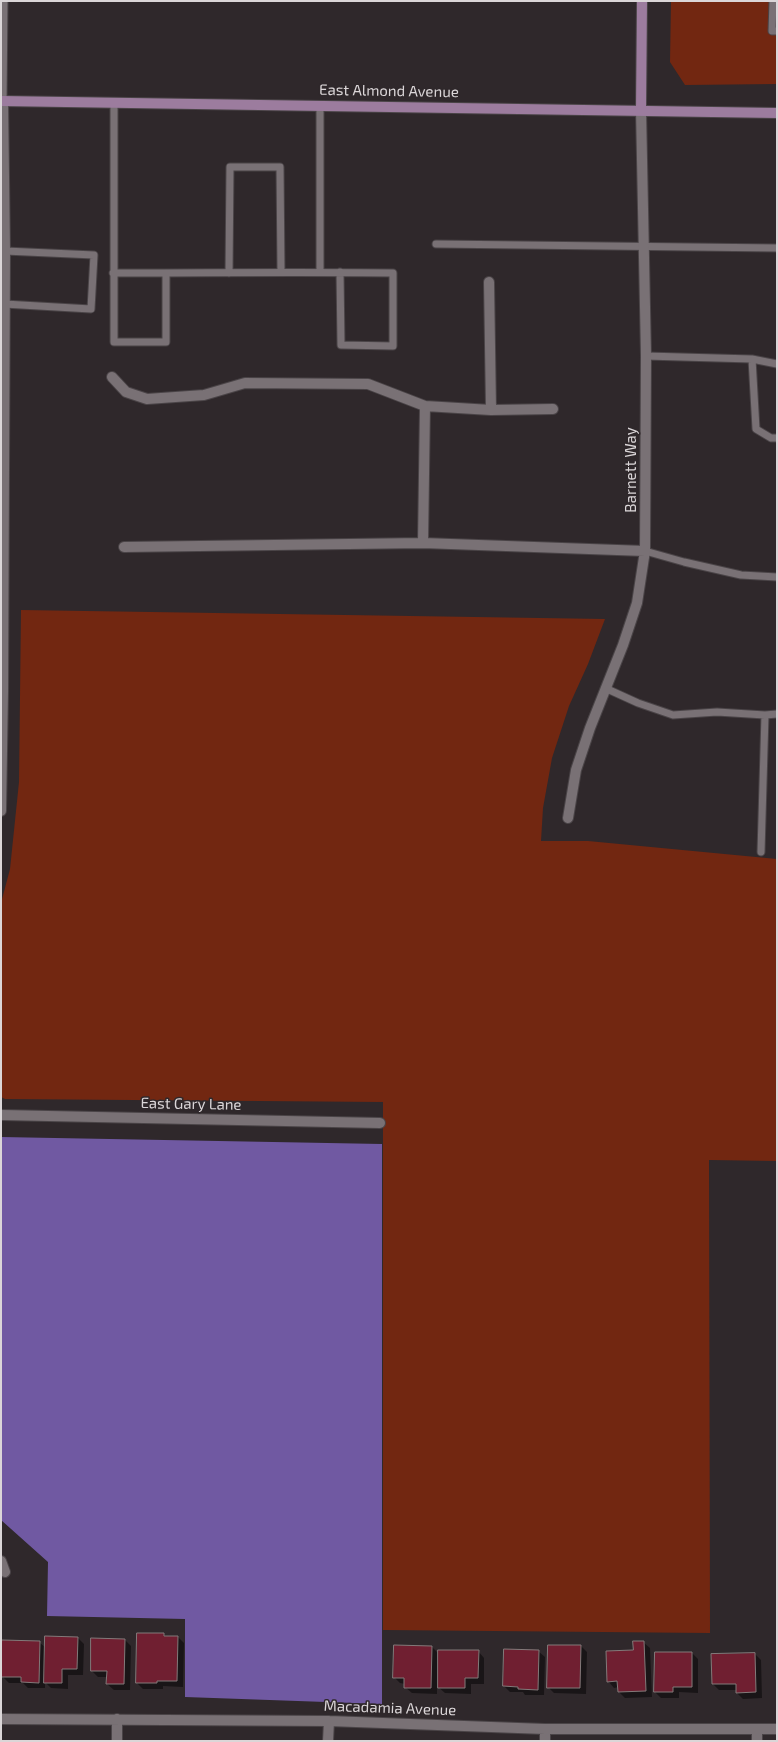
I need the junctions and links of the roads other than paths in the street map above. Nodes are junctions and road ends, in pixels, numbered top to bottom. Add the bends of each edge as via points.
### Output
1 (4, 1) edge
2 (642, 1) edge
3 (773, 1) edge
4 (777, 31) edge
5 (2, 101) edge
6 (114, 102) junction
7 (320, 105) junction
8 (641, 110) junction
9 (777, 113) edge
10 (436, 244) dead end
11 (645, 247) junction
12 (777, 248) edge
13 (5, 251) junction
14 (281, 272) junction
15 (320, 272) junction
16 (340, 272) junction
17 (113, 273) junction
18 (166, 273) junction
19 (229, 273) junction
20 (489, 282) dead end
21 (4, 304) junction
22 (646, 356) junction
23 (752, 359) junction
24 (777, 364) edge
25 (112, 377) dead end
26 (425, 406) junction
27 (553, 409) dead end
28 (491, 410) junction
29 (777, 438) edge
30 (423, 543) junction
31 (124, 547) dead end
32 (645, 550) junction
33 (777, 577) edge
34 (605, 688) junction
35 (2, 692) edge
36 (777, 714) edge
37 (765, 715) junction
38 (1, 811) edge
39 (568, 818) dead end
40 (761, 852) dead end
41 (1, 1116) edge
42 (380, 1123) dead end
43 (1, 1561) edge
44 (5, 1572) dead end
45 (1, 1719) edge
46 (117, 1719) junction
47 (329, 1721) junction
48 (545, 1729) junction
49 (757, 1729) junction
50 (777, 1729) edge
51 (117, 1741) edge
52 (328, 1741) edge
53 (545, 1741) edge
54 (757, 1741) edge

1 - 5 lane
2 - 8 main road
3 - 4 lane via 772,31
5 - 6 main road, East Almond Avenue
5 - 13 street
6 - 7 main road, East Almond Avenue
6 - 17 lane
7 - 8 main road, East Almond Avenue
7 - 15 lane
8 - 9 main road, East Almond Avenue
8 - 11 street, Barnett Way
10 - 11 lane
11 - 12 lane
11 - 22 street, Barnett Way
13 - 21 street
13 - 21 lane via 94,255 91,309
14 - 15 lane
14 - 19 lane
14 - 19 lane via 280,167 230,167
15 - 16 lane
16 - 16 lane via 393,273 394,346 341,345
17 - 18 lane
17 - 18 lane via 114,342 166,342
18 - 19 lane
20 - 28 street
21 - 35 street
22 - 23 lane
22 - 32 street, Barnett Way
23 - 24 lane
23 - 29 lane via 756,429 771,438
25 - 26 street via 126,392 147,399 204,395 245,382 368,384
26 - 28 street
26 - 30 street
27 - 28 street
30 - 31 street
30 - 32 street
32 - 33 lane via 740,575
32 - 34 street, Barnett Way via 637,603
34 - 37 lane via 673,715 717,712
34 - 39 street, Barnett Way via 576,770
35 - 38 street
36 - 37 lane
37 - 40 lane
41 - 42 street, East Gary Lane
43 - 44 street
45 - 46 street, Macadamia Avenue
46 - 47 street, Macadamia Avenue
46 - 51 street
47 - 48 street, Macadamia Avenue
47 - 52 street
48 - 49 street, Macadamia Avenue
48 - 53 street
49 - 50 street, Macadamia Avenue
49 - 54 street

